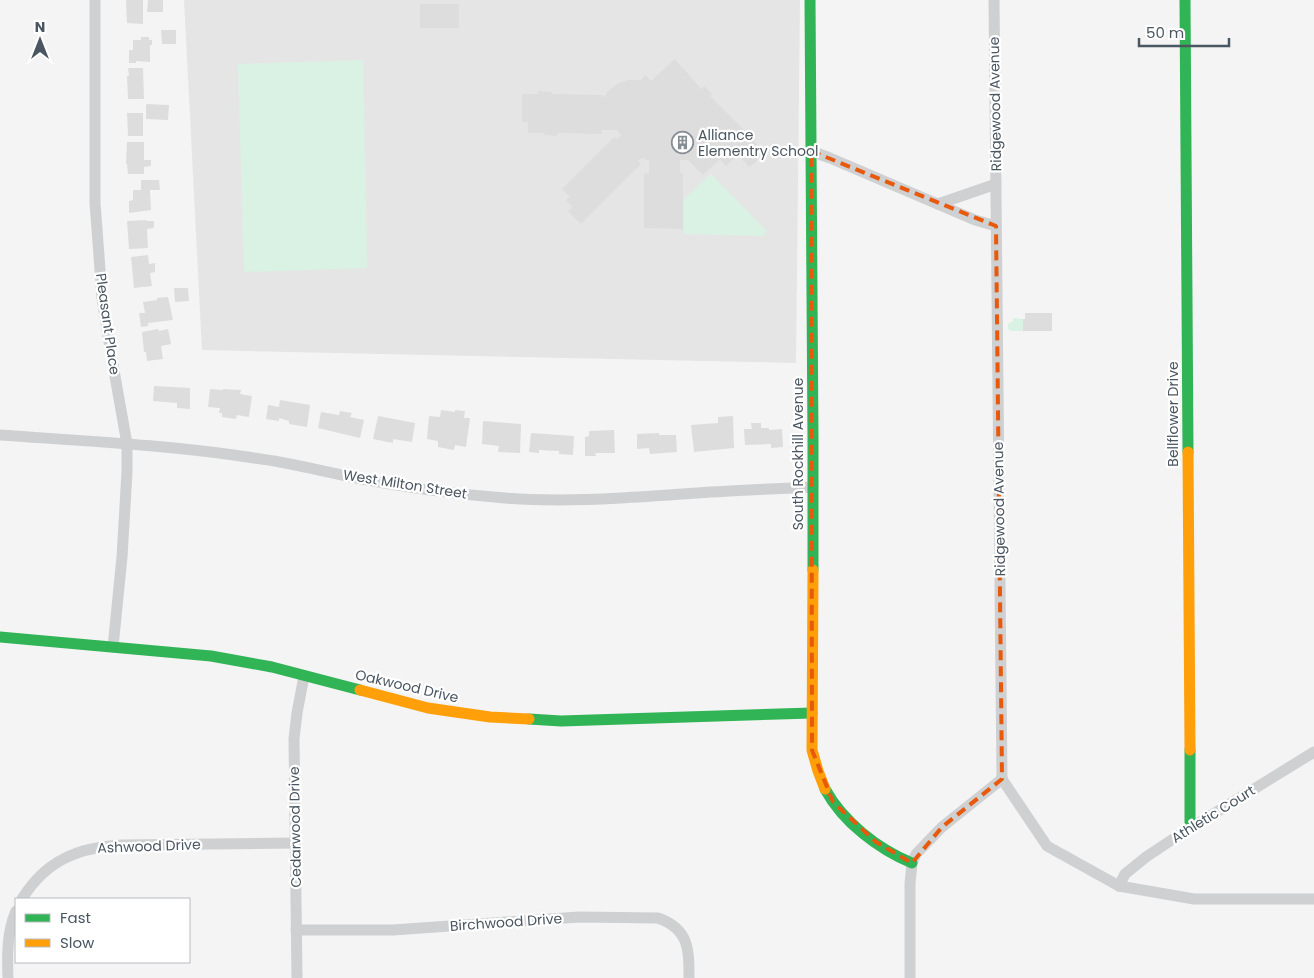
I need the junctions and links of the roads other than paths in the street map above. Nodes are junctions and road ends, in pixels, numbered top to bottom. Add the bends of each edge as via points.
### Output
1 (95, 0) edge
2 (810, 0) edge
3 (994, 0) edge
4 (1185, 0) edge
5 (811, 151) junction
6 (996, 184) junction
7 (938, 204) junction
8 (996, 226) junction
9 (0, 435) edge
10 (127, 444) junction
11 (813, 487) junction
12 (0, 637) edge
13 (113, 647) junction
14 (304, 676) junction
15 (812, 713) junction
16 (1314, 752) edge
17 (1002, 779) junction
18 (1190, 828) junction
19 (295, 843) junction
20 (912, 863) junction
21 (1119, 886) junction
22 (23, 898) edge
23 (1314, 899) edge
24 (15, 914) edge
25 (296, 930) junction
26 (8, 978) edge
27 (297, 978) edge
28 (689, 978) edge
29 (910, 978) edge

1 - 10 street, Pleasant Place via 98,256
2 - 5 street, South Rockhill Avenue
3 - 6 street, Ridgewood Avenue
4 - 18 street, Bellflower Drive
5 - 7 street
5 - 11 street, South Rockhill Avenue
6 - 7 street
6 - 8 street, Ridgewood Avenue
7 - 8 street
8 - 17 street, Ridgewood Avenue
9 - 10 street, West Milton Street
10 - 11 street, West Milton Street via 256,458 422,489 506,498 613,499
10 - 13 street, Pleasant Place via 122,557
11 - 15 street, South Rockhill Avenue
12 - 13 street, Oakwood Drive
13 - 14 street, Oakwood Drive via 211,656
14 - 15 street, Oakwood Drive via 428,708 526,720
14 - 19 street, Cedarwood Drive via 294,739
15 - 20 street, South Rockhill Avenue via 815,765 833,802 876,842
16 - 18 street, Athletic Court
17 - 20 street via 942,827 921,847
17 - 21 street via 1047,846
18 - 21 street, Athletic Court via 1125,874
19 - 22 street, Ashwood Drive via 123,845 87,849 47,870
19 - 25 street, Cedarwood Drive
20 - 29 street
21 - 23 street via 1194,900
24 - 26 street via 8,941
25 - 27 street, Cedarwood Drive
25 - 28 street, Birchwood Drive via 393,930 580,917 647,916 668,921 679,929 688,949

